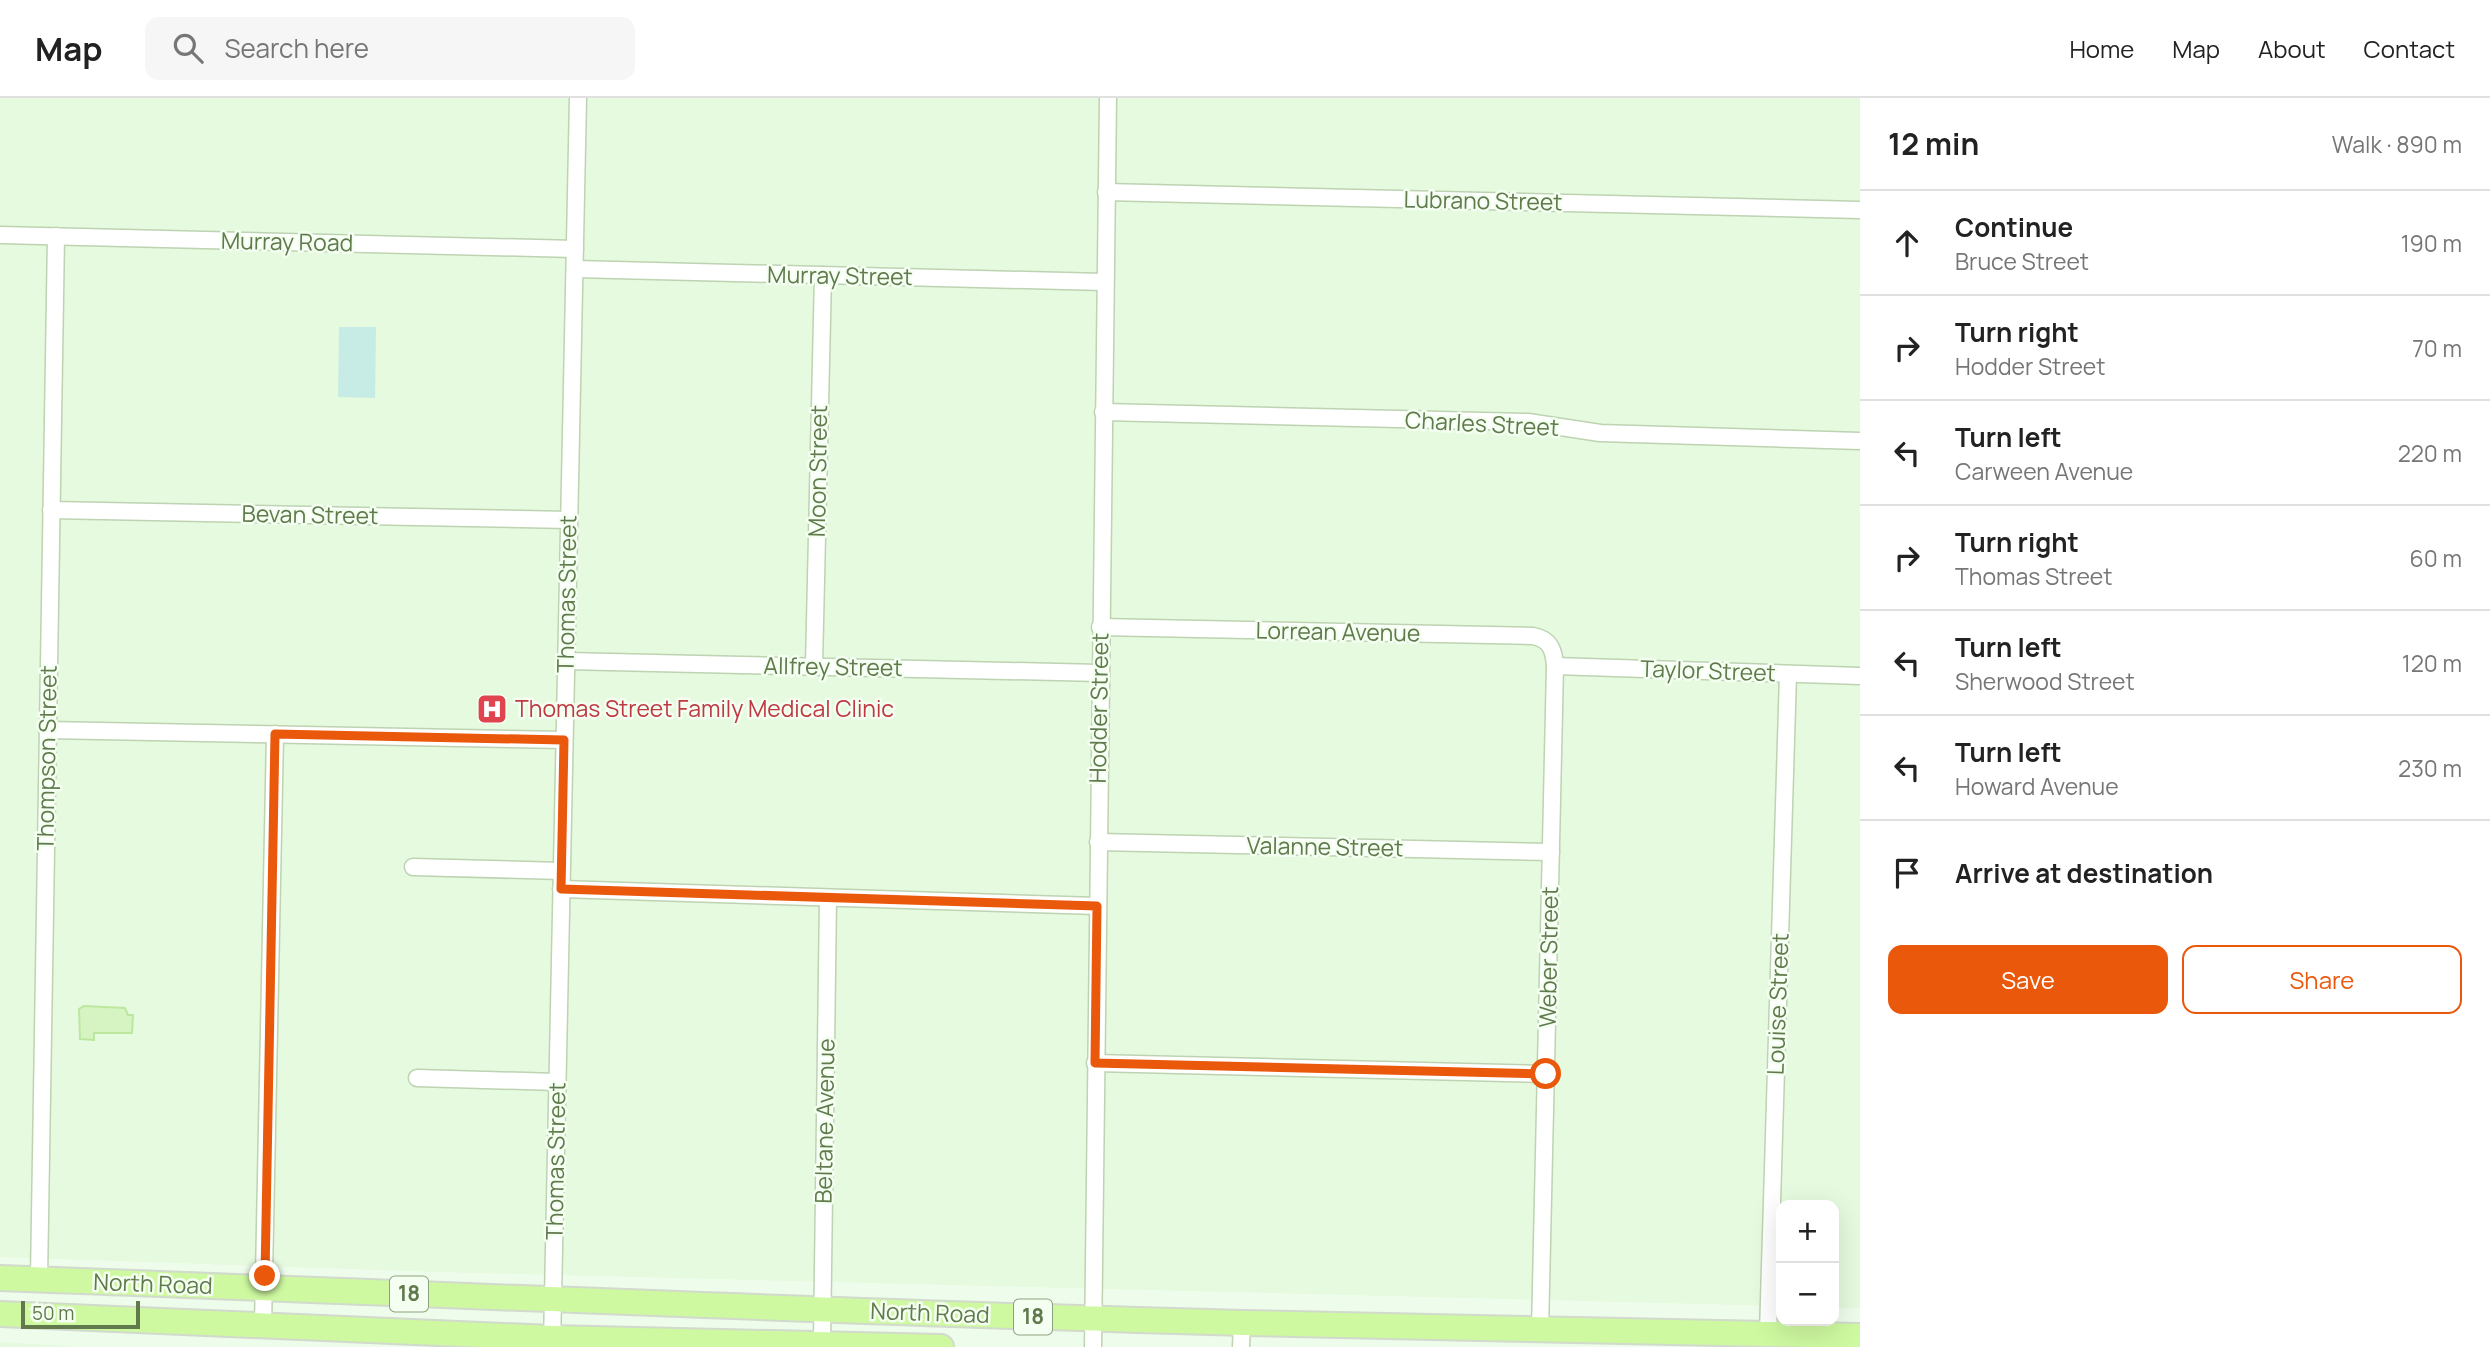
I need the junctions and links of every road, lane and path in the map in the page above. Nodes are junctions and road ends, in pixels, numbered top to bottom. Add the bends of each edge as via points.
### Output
1 (578, 98) edge
2 (1108, 98) edge
3 (1106, 192) junction
4 (1860, 210) edge
5 (0, 235) edge
6 (56, 236) junction
7 (575, 249) junction
8 (575, 269) junction
9 (823, 275) junction
10 (1104, 282) junction
11 (1103, 412) junction
12 (1860, 441) edge
13 (51, 510) junction
14 (569, 520) junction
15 (1100, 627) junction
16 (566, 661) junction
17 (814, 666) junction
18 (1555, 666) junction
19 (1100, 673) junction
20 (1788, 674) junction
21 (1860, 676) edge
22 (47, 730) junction
23 (275, 734) junction
24 (564, 740) junction
25 (1098, 842) junction
26 (1551, 852) junction
27 (413, 867) dead end
28 (561, 871) junction
29 (561, 889) junction
30 (828, 898) junction
31 (1097, 906) junction
32 (1095, 1063) junction
33 (1546, 1074) junction
34 (417, 1078) dead end
35 (557, 1082) junction
36 (0, 1278) edge
37 (39, 1279) junction
38 (265, 1288) junction
39 (553, 1301) junction
40 (699, 1306) junction
41 (823, 1309) junction
42 (0, 1314) edge
43 (1092, 1319) junction
44 (263, 1325) junction
45 (1540, 1331) junction
46 (1768, 1334) junction
47 (1242, 1335) edge
48 (1860, 1336) edge
49 (1706, 1340) edge
50 (697, 1341) junction
51 (552, 1342) edge
52 (822, 1343) junction
53 (941, 1347) edge
54 (1093, 1347) edge

1 - 7 street, Thomas Street
2 - 3 street, Hodder Street
3 - 4 street, Lubrano Street
3 - 10 street, Hodder Street
5 - 6 street, Murray Road
6 - 7 street, Murray Road
6 - 13 street, Thompson Street
7 - 8 street, Thomas Street
8 - 9 street, Murray Street
8 - 14 street, Thomas Street
9 - 10 street, Murray Street
9 - 17 street, Moon Street
10 - 11 street, Hodder Street
11 - 12 street, Charles Street via 1528,422 1600,433
11 - 15 street, Hodder Street
13 - 14 street, Bevan Street
13 - 22 street, Thompson Street
14 - 16 street, Thomas Street
15 - 18 street, Lorrean Avenue via 1533,636 1552,648
15 - 19 street, Hodder Street
16 - 17 street, Allfrey Street
16 - 24 street, Thomas Street
17 - 19 street, Allfrey Street
18 - 20 street, Taylor Street
18 - 26 street, Weber Street
19 - 25 street, Hodder Street
20 - 21 street, Taylor Street
20 - 46 street, Louise Street
22 - 23 street
22 - 37 street, Thompson Street
23 - 24 street
23 - 38 street
24 - 28 street, Thomas Street
25 - 26 street, Valanne Street
25 - 31 street, Hodder Street
26 - 33 street, Weber Street
27 - 28 street
28 - 29 street, Thomas Street
29 - 30 street
29 - 35 street, Thomas Street
30 - 31 street
30 - 41 street, Beltane Avenue
31 - 32 street, Hodder Street
32 - 33 street
32 - 43 street, Hodder Street
33 - 45 street, Weber Street
34 - 35 street
35 - 39 street, Thomas Street
36 - 37 highway, North Road / 18
37 - 38 highway, North Road / 18
38 - 39 highway, North Road / 18
38 - 44 street
39 - 40 highway, North Road / 18
39 - 51 street, Thomas Street
40 - 41 highway, North Road / 18
40 - 50 highway
41 - 43 highway, North Road / 18
41 - 52 street, Beltane Avenue
42 - 44 highway, North Road / 18
43 - 47 highway, North Road / 18
43 - 54 street, Hodder Street
44 - 51 highway, North Road / 18
45 - 47 highway, North Road / 18
45 - 49 highway, North Road / 18
46 - 48 highway, North Road / 18
46 - 49 highway, North Road / 18
50 - 51 highway, North Road / 18
50 - 52 highway, North Road / 18
52 - 53 highway, North Road / 18

